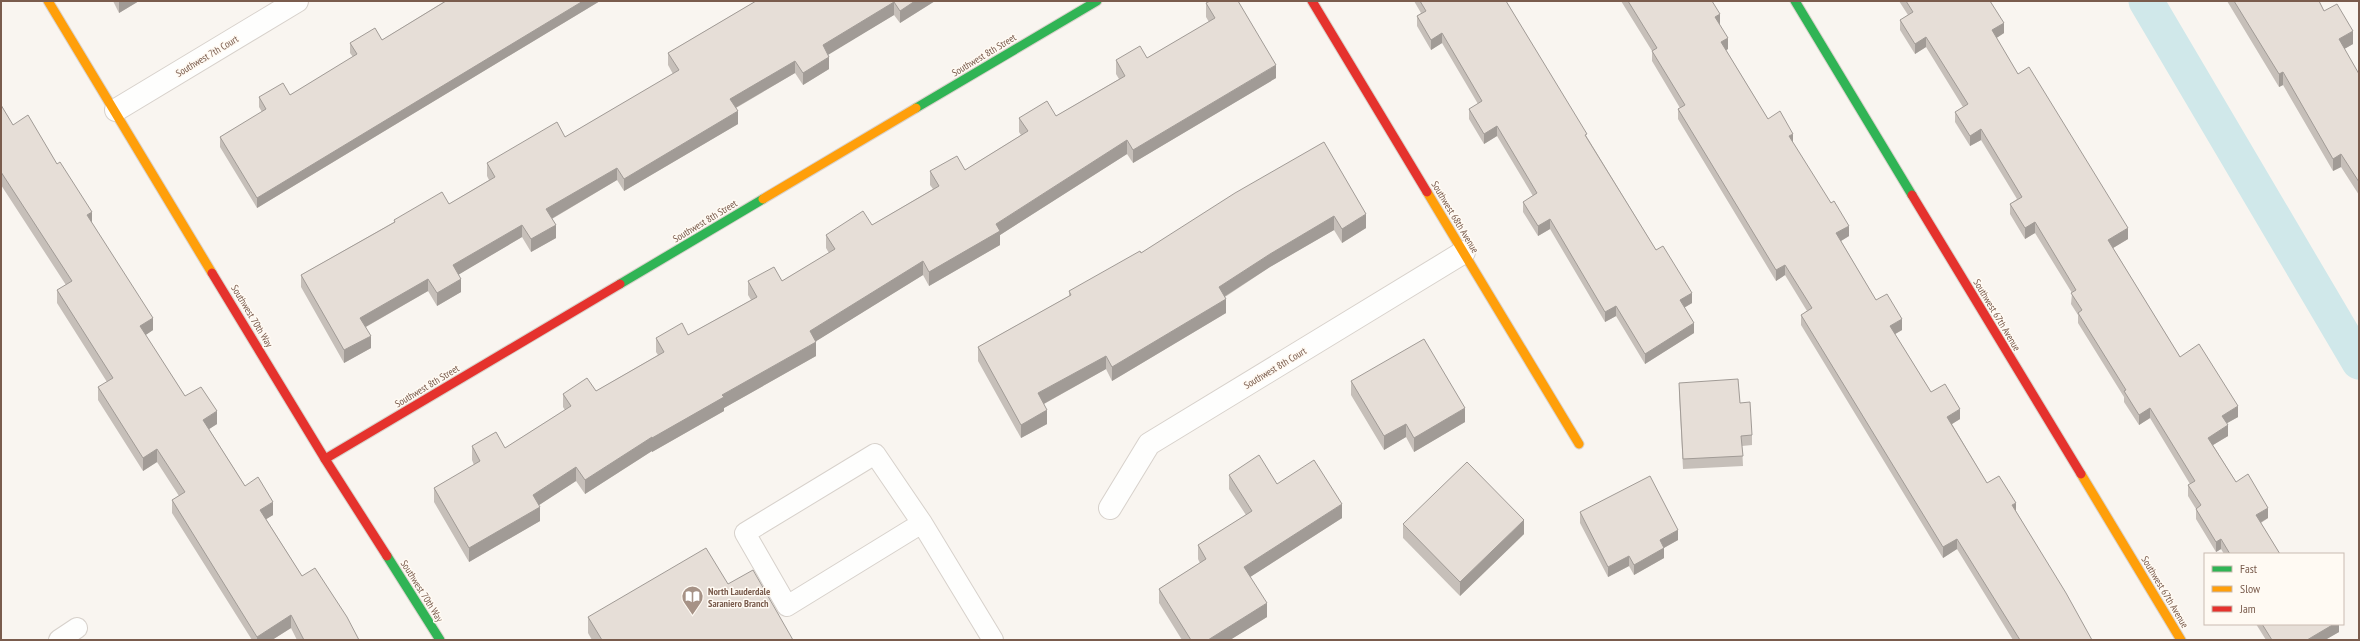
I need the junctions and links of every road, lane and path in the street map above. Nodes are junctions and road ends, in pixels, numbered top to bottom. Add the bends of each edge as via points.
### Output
1 (48, 1) edge
2 (297, 1) edge
3 (1097, 1) edge
4 (1312, 1) edge
5 (1795, 1) edge
6 (116, 110) junction
7 (1464, 252) junction
8 (1579, 444) dead end
9 (325, 459) junction
10 (1110, 508) dead end
11 (922, 523) junction
12 (77, 628) dead end
13 (989, 639) edge
14 (59, 640) edge
15 (440, 640) edge
16 (2182, 640) edge

1 - 6 street, Southwest 70th Way
2 - 6 street, Southwest 7th Court
3 - 9 street, Southwest 8th Street
4 - 7 street, Southwest 68th Avenue
5 - 16 street, Southwest 67th Avenue
6 - 9 street, Southwest 70th Way
7 - 8 street, Southwest 68th Avenue
7 - 10 street, Southwest 8th Court via 1149,444
9 - 15 street, Southwest 70th Way
11 - 11 lane via 875,454 745,533 787,606
11 - 13 lane
12 - 14 lane

